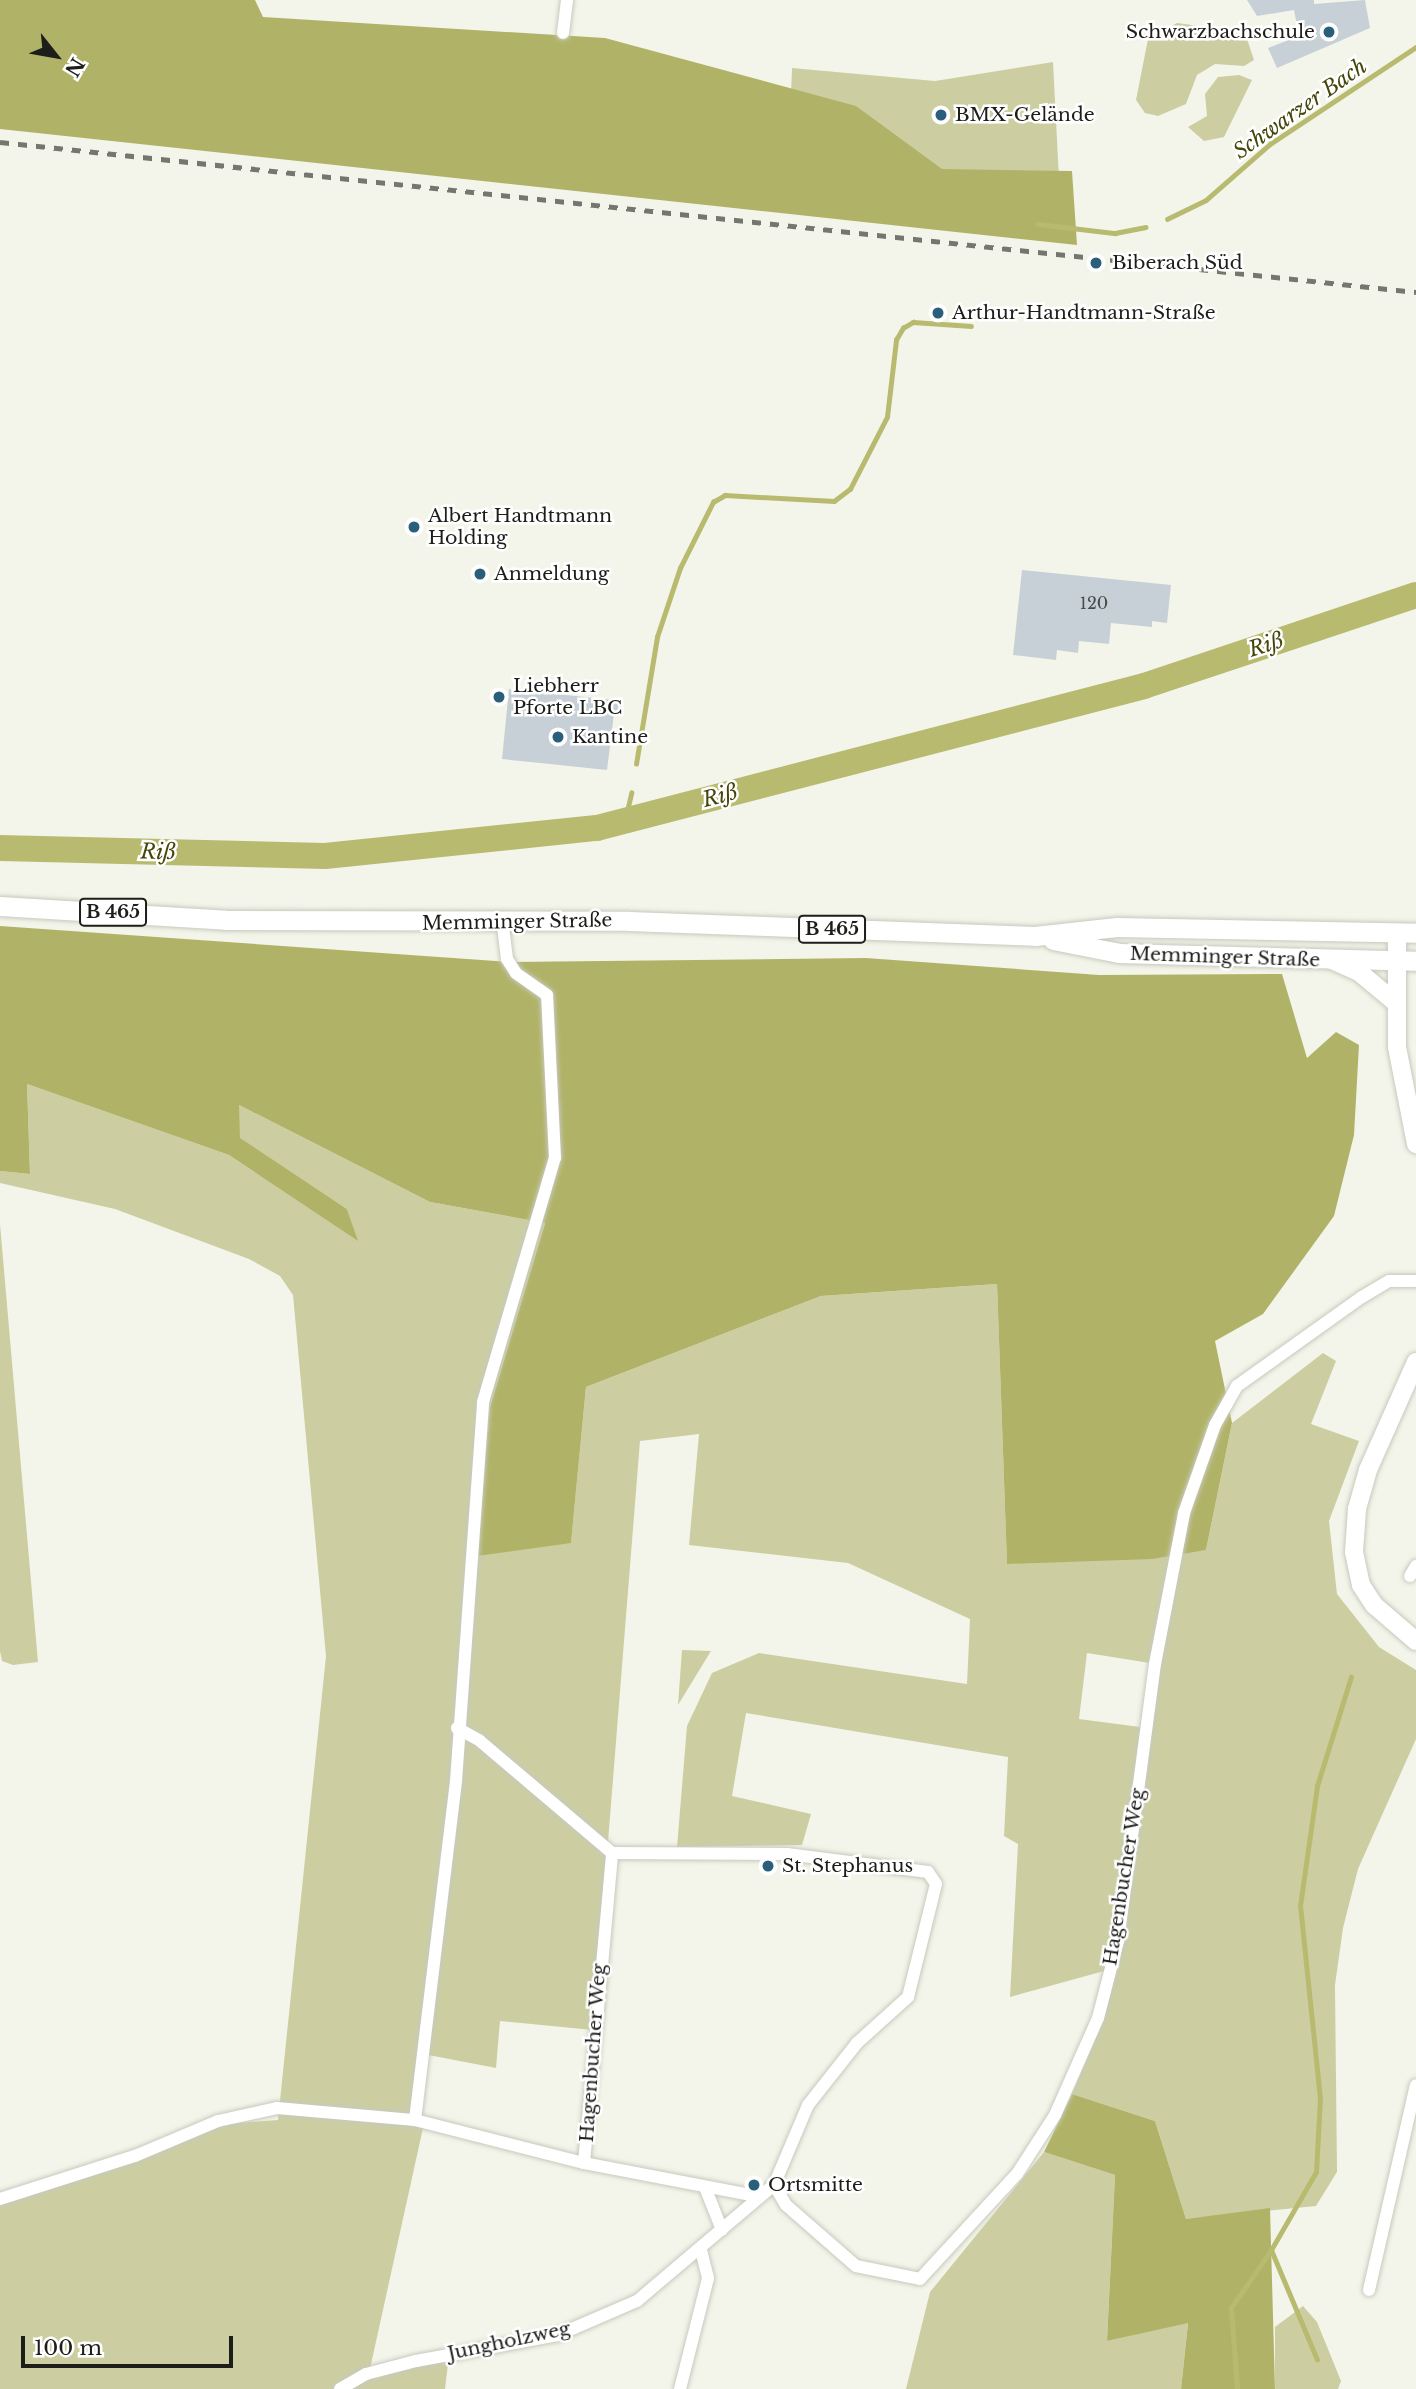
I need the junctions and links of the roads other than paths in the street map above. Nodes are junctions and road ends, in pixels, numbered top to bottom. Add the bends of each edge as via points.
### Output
1 (567, 0) edge
2 (564, 33) dead end
3 (0, 906) edge
4 (503, 924) junction
5 (1407, 933) edge
6 (1035, 936) junction
7 (1332, 960) junction
8 (1406, 961) edge
9 (1395, 1002) junction
10 (1415, 1135) edge
11 (1416, 1281) edge
12 (1416, 1362) edge
13 (1416, 1640) edge
14 (457, 1728) junction
15 (612, 1853) junction
16 (1416, 2085) edge
17 (415, 2120) junction
18 (584, 2163) junction
19 (774, 2185) junction
20 (705, 2187) junction
21 (756, 2196) junction
22 (0, 2199) edge
23 (722, 2230) junction
24 (701, 2250) junction
25 (1369, 2290) dead end
26 (340, 2389) edge
27 (680, 2389) edge

1 - 2 street
3 - 4 main road, Memminger Straße / B 465 via 226,920
4 - 6 main road, Memminger Straße / B 465 via 629,921
4 - 14 street via 507,958 516,973 547,995 555,1158 483,1402
5 - 6 main road, Memminger Straße / B 465 via 1117,927
5 - 8 street
6 - 7 main road, Memminger Straße / B 465 via 1119,953
7 - 8 main road, Memminger Straße / B 465
7 - 9 street via 1360,972
8 - 9 street
9 - 10 street via 1401,1081
11 - 19 street, Hagenbucher Weg via 1389,1282 1362,1297 1254,1373 1237,1386 1215,1426 1184,1513 1155,1664 1118,1941 1098,2018 1055,2115 1017,2174 920,2279 856,2266 786,2205
12 - 13 street via 1368,1470 1357,1509 1354,1552 1361,1585 1374,1605
14 - 15 street via 480,1741
14 - 17 street via 456,1781
15 - 18 street, Hagenbucher Weg
15 - 19 street via 787,1854 928,1872 935,1879 908,1997 857,2043 808,2105
16 - 25 street
17 - 18 street
17 - 22 street via 277,2108 241,2115
18 - 20 street
19 - 21 street, Jungholzweg
20 - 21 street
20 - 23 street
21 - 23 street, Jungholzweg
23 - 24 street, Jungholzweg
24 - 26 street, Jungholzweg via 637,2301 558,2334 366,2374
24 - 27 street via 708,2278

